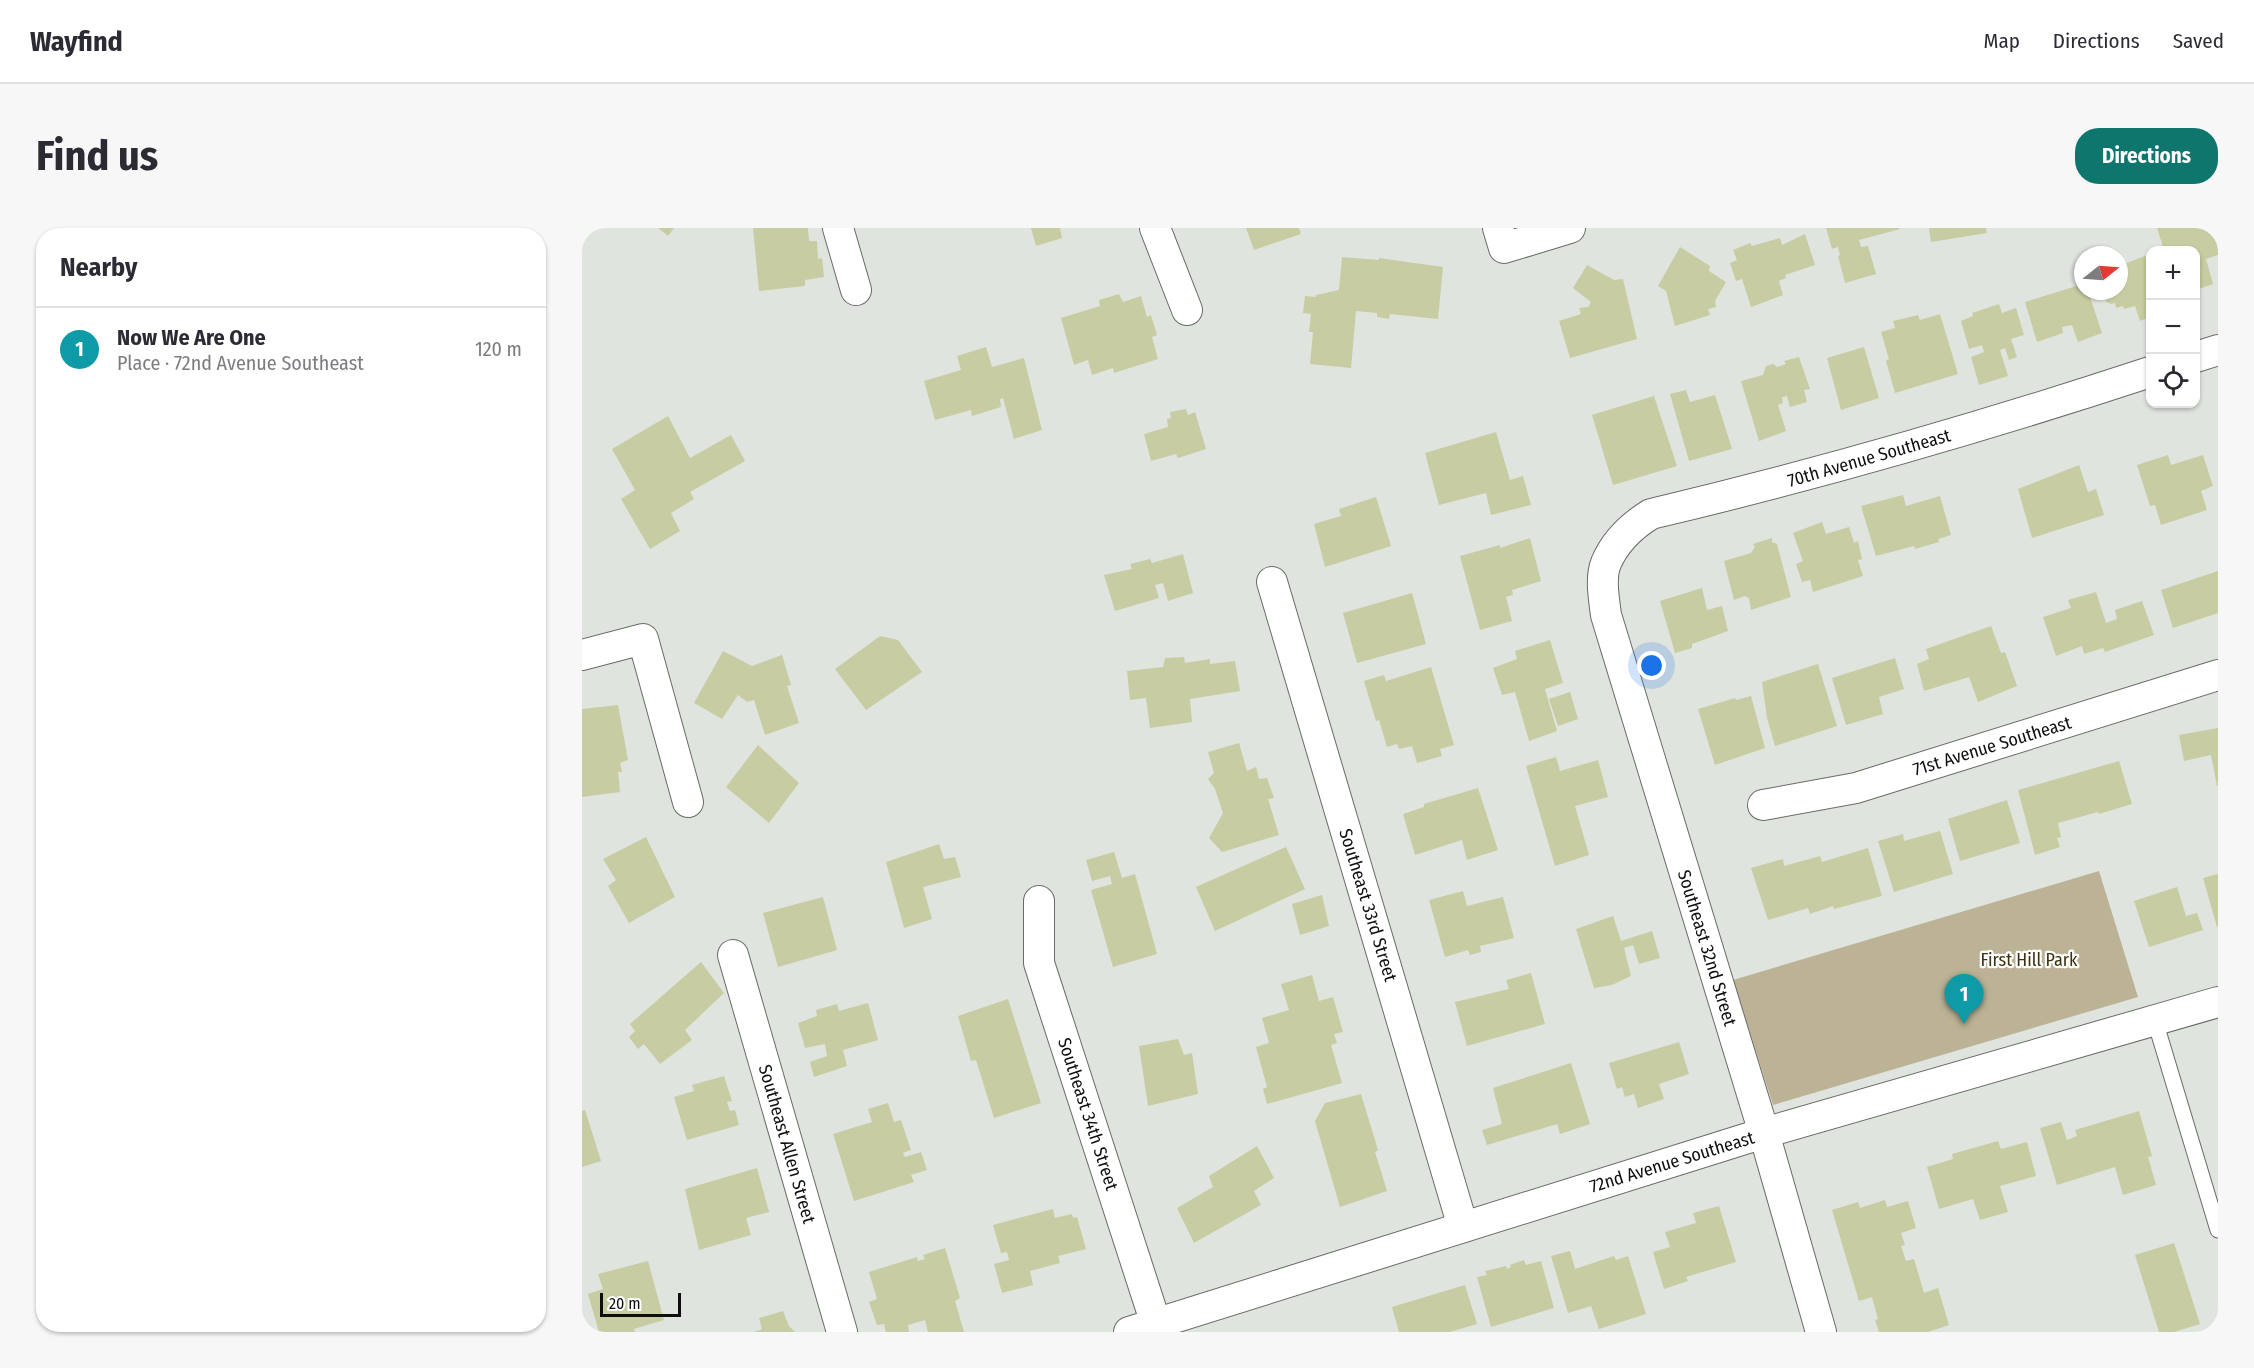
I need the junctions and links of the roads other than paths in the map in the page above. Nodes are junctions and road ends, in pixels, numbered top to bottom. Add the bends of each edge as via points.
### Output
1 (838, 228) edge
2 (1155, 228) edge
3 (1570, 228) edge
4 (1501, 238) edge
5 (856, 290) dead end
6 (1187, 310) dead end
7 (2218, 350) edge
8 (2200, 356) edge
9 (2146, 374) edge
10 (1606, 564) joint
11 (1272, 582) dead end
12 (582, 655) edge
13 (2218, 675) edge
14 (687, 802) dead end
15 (1763, 805) dead end
16 (1039, 901) dead end
17 (733, 955) dead end
18 (2218, 1002) edge
19 (2156, 1021) junction
20 (1764, 1133) junction
21 (1463, 1227) junction
22 (2218, 1230) edge
23 (1143, 1328) edge
24 (842, 1332) edge
25 (1821, 1332) edge

1 - 5 street
2 - 6 street
3 - 4 street
7 - 8 street
9 - 10 street, 70th Avenue Southeast via 1856,462 1651,514 1621,540
10 - 20 street, Southeast 32nd Street via 1606,615
11 - 21 street, Southeast 33rd Street
12 - 14 street via 643,639
13 - 15 street, 71st Avenue Southeast via 1856,788
16 - 23 street, Southeast 34th Street via 1039,963
17 - 24 street, Southeast Allen Street
18 - 19 street, 72nd Avenue Southeast
19 - 20 street, 72nd Avenue Southeast
19 - 22 lane
20 - 21 street, 72nd Avenue Southeast
20 - 25 street, Southeast 32nd Street
21 - 23 street, 72nd Avenue Southeast

